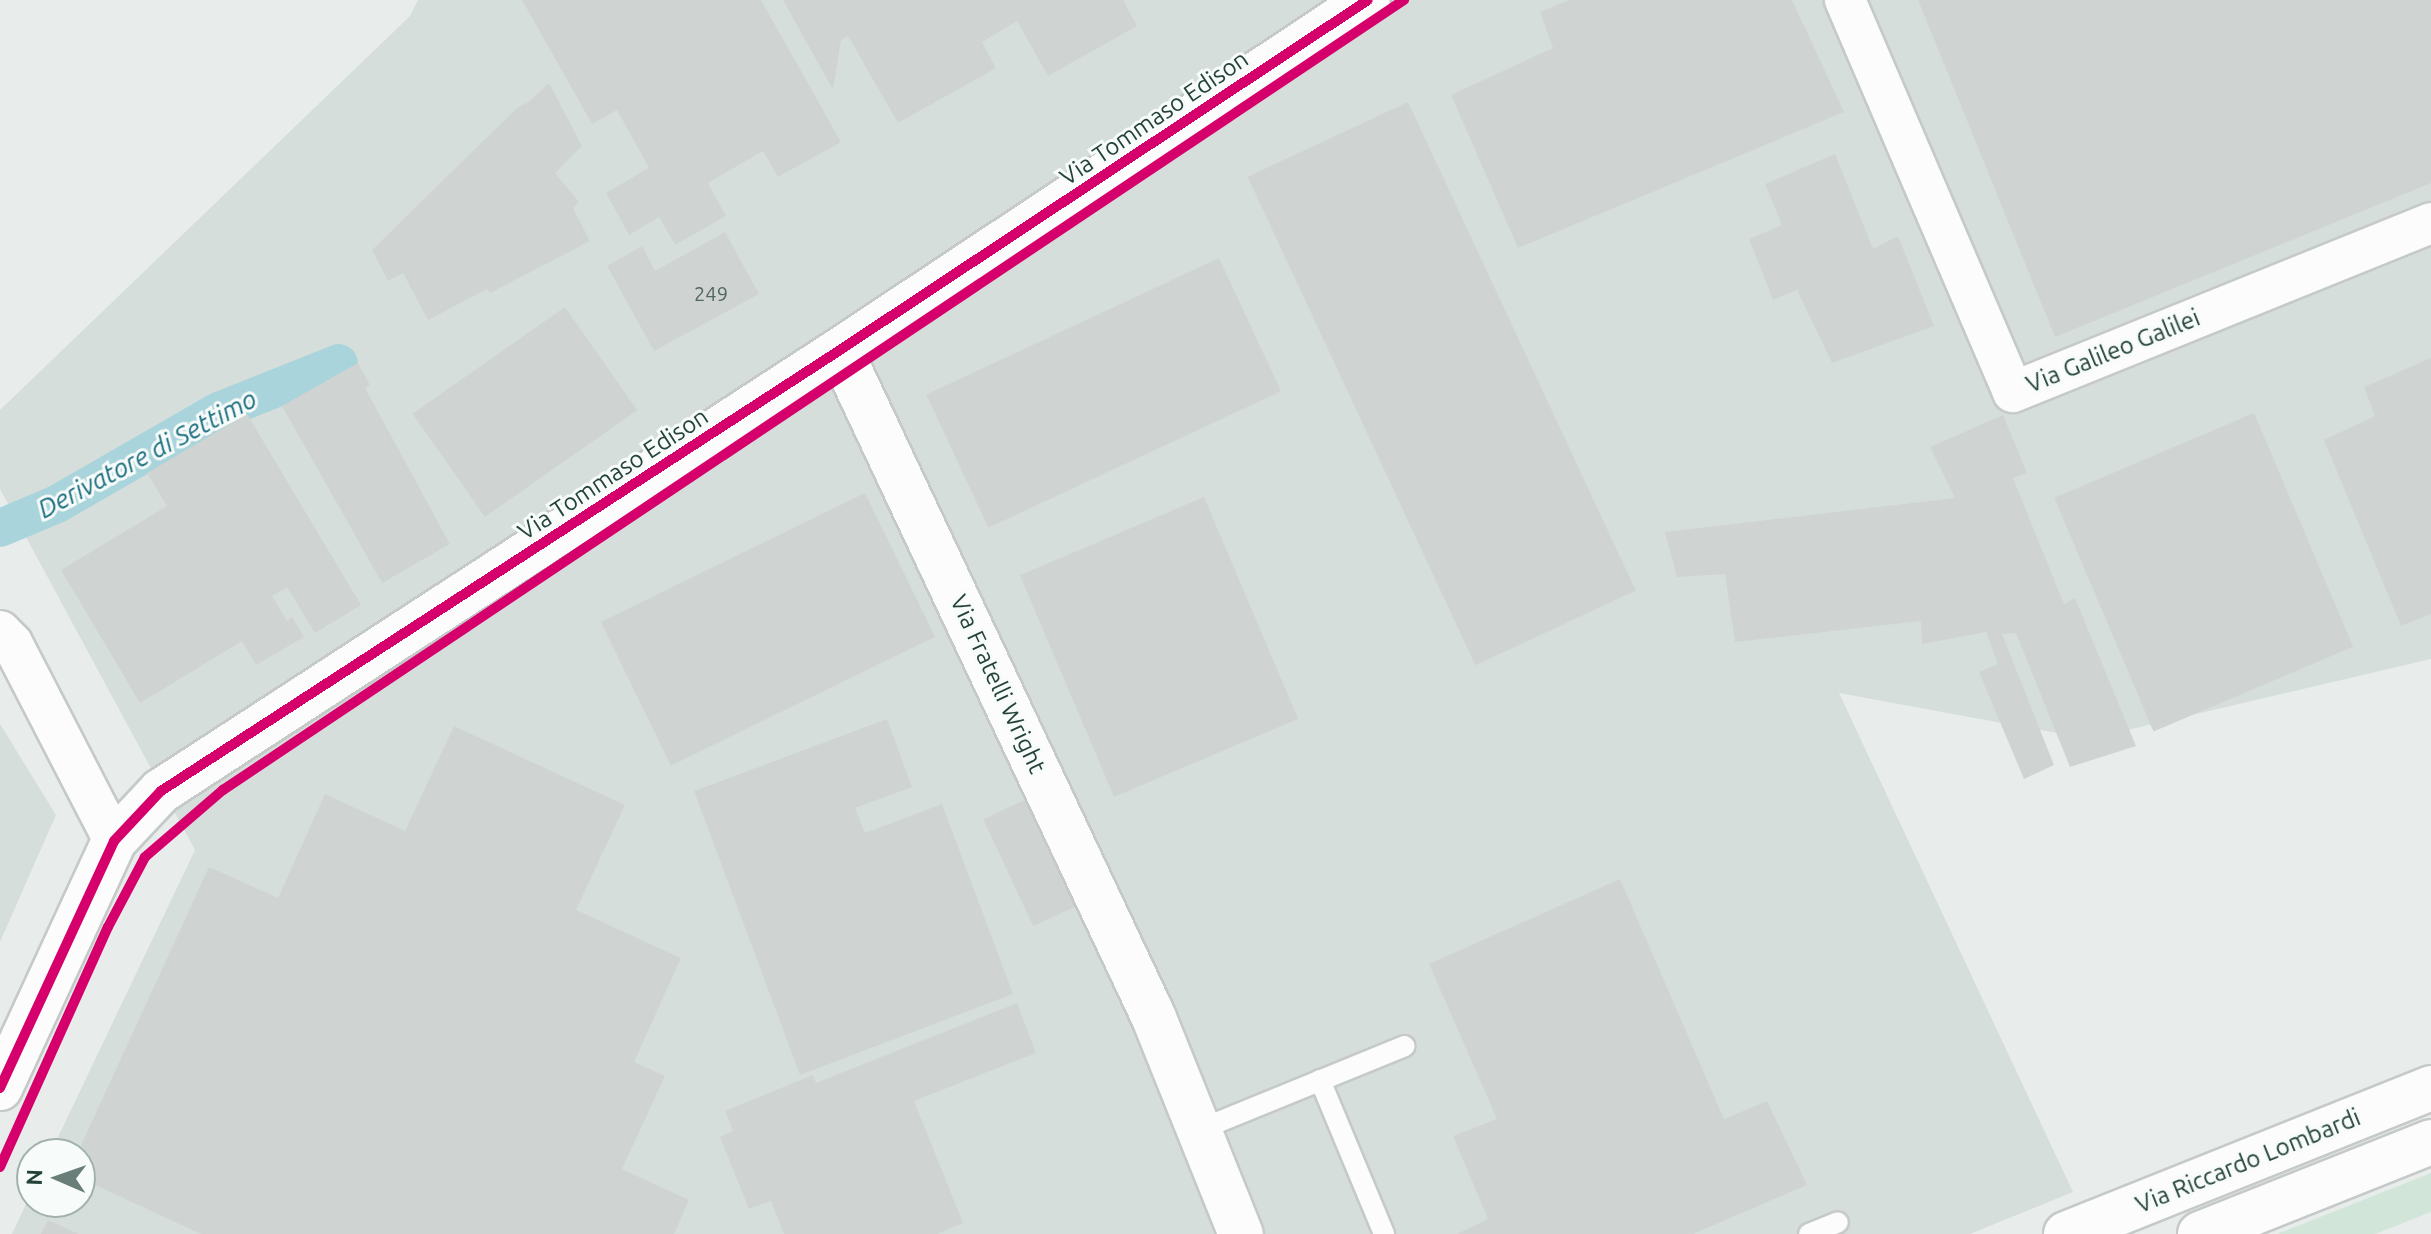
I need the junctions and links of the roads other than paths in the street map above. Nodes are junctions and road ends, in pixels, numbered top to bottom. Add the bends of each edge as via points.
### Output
1 (1368, 0) edge
2 (1845, 0) edge
3 (2431, 223) edge
4 (840, 350) junction
5 (0, 631) edge
6 (114, 841) junction
7 (1405, 1046) dead end
8 (1320, 1080) junction
9 (0, 1088) edge
10 (2431, 1088) edge
11 (1199, 1130) junction
12 (2431, 1142) edge
13 (1838, 1222) dead end
14 (1241, 1234) edge
15 (1384, 1234) edge
16 (1809, 1234) edge
17 (2066, 1234) edge
18 (2200, 1234) edge

1 - 4 street, Via Tommaso Edison
2 - 3 street, Via Galileo Galilei via 2013,392
4 - 6 street, Via Tommaso Edison via 161,791
4 - 11 street, Via Fratelli Wright via 1154,1018
5 - 6 street via 12,643
6 - 9 street, Via Tommaso Edison
7 - 8 lane
8 - 11 lane
8 - 15 lane
10 - 17 street, Via Riccardo Lombardi
11 - 14 street
12 - 18 street, Via Riccardo Lombardi
13 - 16 lane

